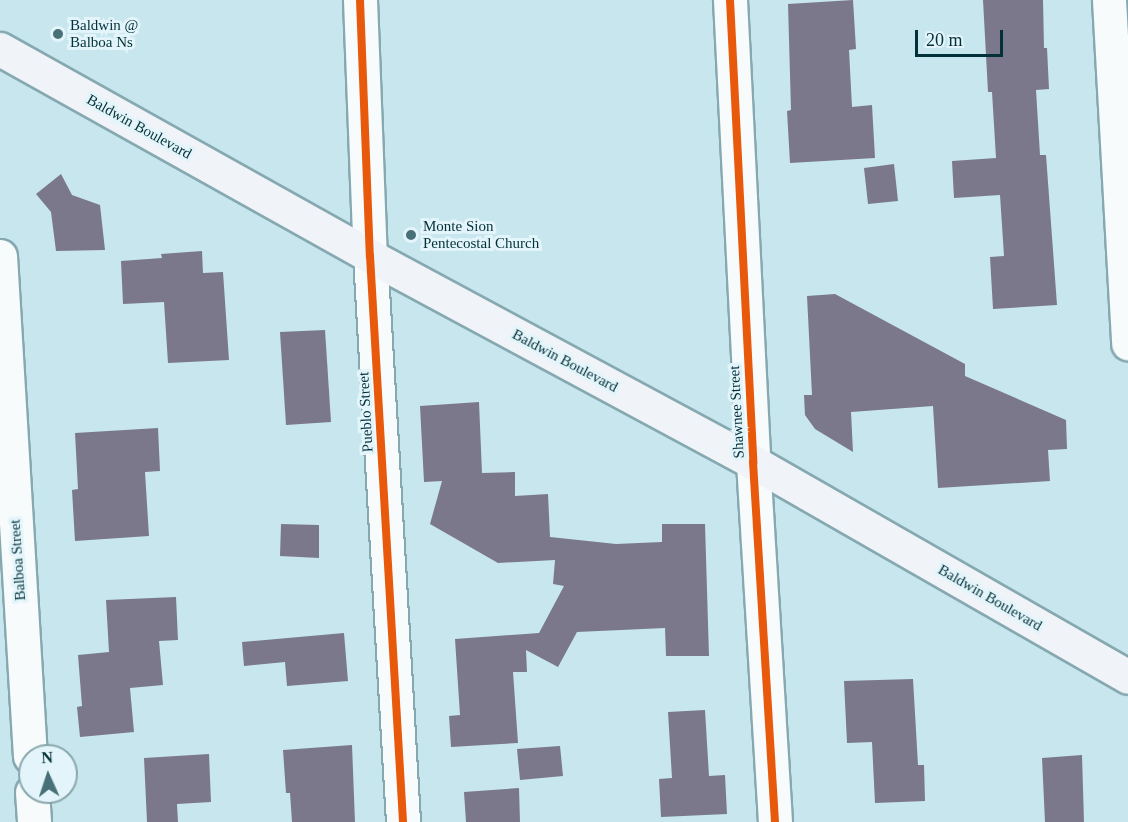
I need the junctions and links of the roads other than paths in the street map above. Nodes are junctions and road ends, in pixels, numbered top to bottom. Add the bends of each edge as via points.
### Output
1 (360, 0) edge
2 (730, 0) edge
3 (1110, 0) edge
4 (0, 49) edge
5 (0, 256) edge
6 (370, 256) junction
7 (1128, 343) edge
8 (753, 462) junction
9 (7, 491) edge
10 (1128, 677) edge
11 (29, 744) edge
12 (33, 804) edge
13 (34, 822) edge
14 (403, 822) edge
15 (776, 822) edge

1 - 6 street, Pueblo Street
2 - 8 street, Shawnee Street
3 - 7 street
4 - 6 main road, Baldwin Boulevard
5 - 9 street, Balboa Street
6 - 8 main road, Baldwin Boulevard
6 - 14 street, Pueblo Street
8 - 10 main road, Baldwin Boulevard
8 - 15 street, Shawnee Street
9 - 11 street, Balboa Street
12 - 13 street

